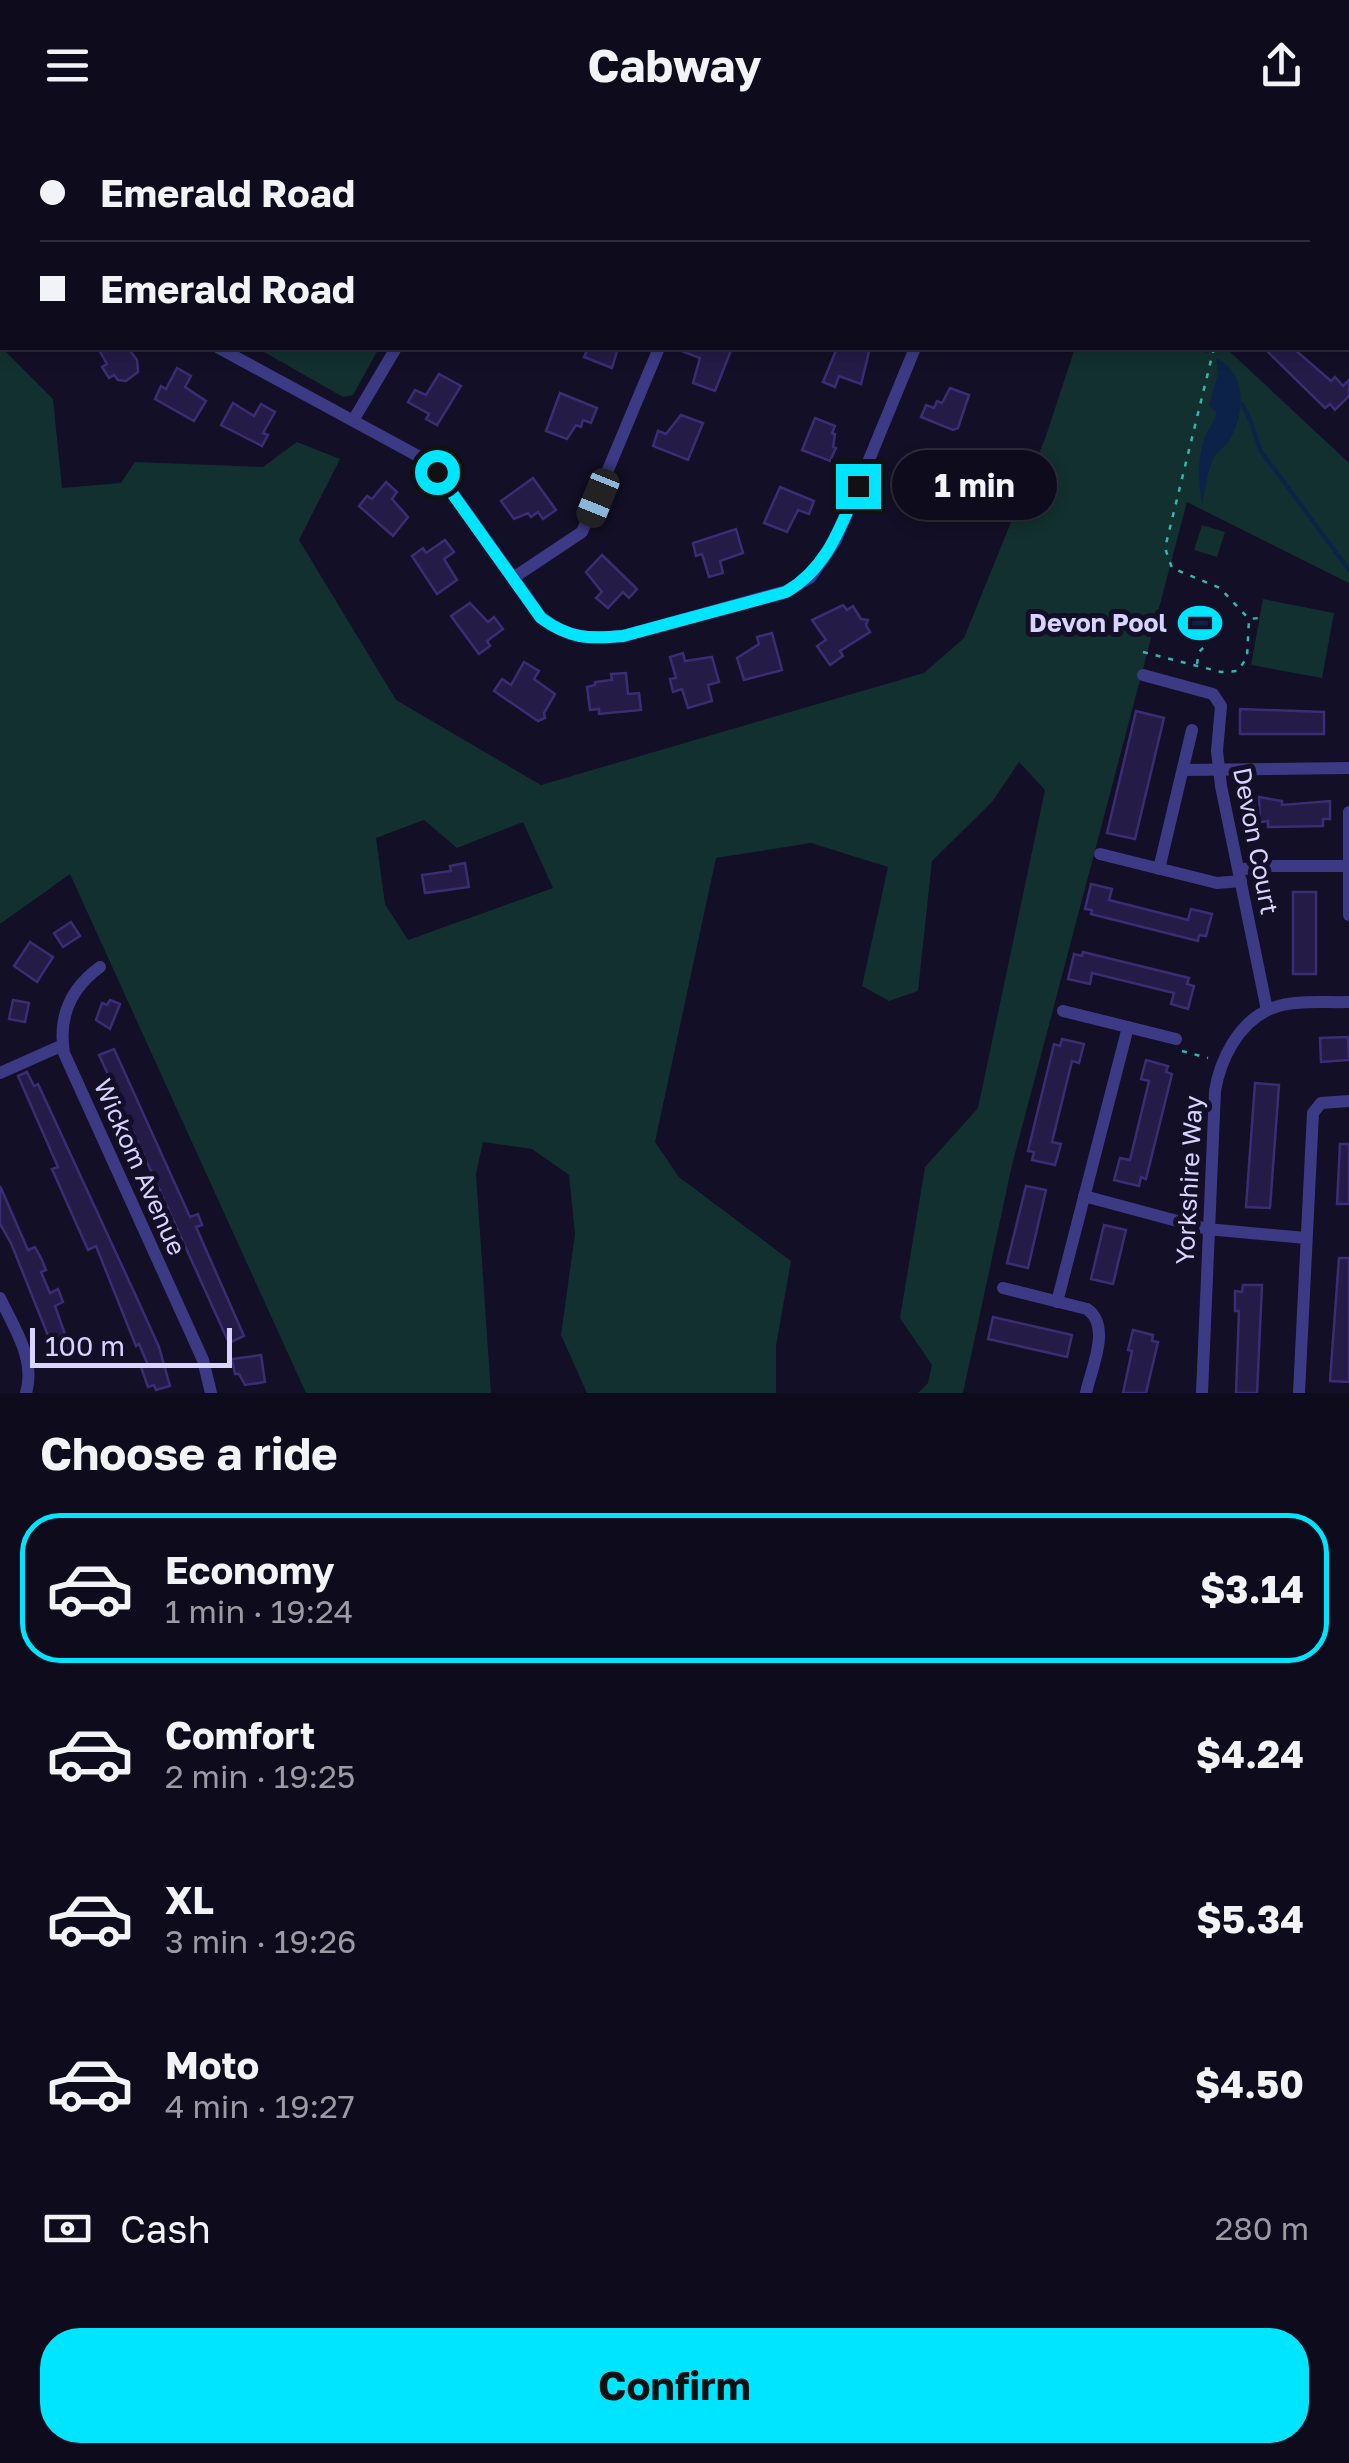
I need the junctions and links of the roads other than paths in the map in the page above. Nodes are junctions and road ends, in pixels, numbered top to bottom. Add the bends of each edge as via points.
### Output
1 (223, 350) edge
2 (395, 350) edge
3 (658, 350) edge
4 (914, 350) edge
5 (354, 419) junction
6 (513, 578) junction
7 (1143, 675) dead end
8 (1192, 730) dead end
9 (1349, 768) edge
10 (1184, 770) junction
11 (1218, 770) junction
12 (1349, 812) edge
13 (1100, 854) dead end
14 (1347, 866) edge
15 (1159, 869) junction
16 (1240, 876) junction
17 (1349, 915) edge
18 (100, 968) dead end
19 (1349, 1002) edge
20 (1267, 1010) junction
21 (1062, 1011) dead end
22 (1128, 1027) junction
23 (1176, 1039) road end
24 (62, 1046) junction
25 (0, 1073) edge
26 (1349, 1101) edge
27 (1084, 1196) junction
28 (1207, 1229) junction
29 (1306, 1238) junction
30 (1003, 1288) dead end
31 (0, 1298) edge
32 (1057, 1302) junction
33 (26, 1393) edge
34 (211, 1393) edge
35 (1086, 1393) edge
36 (1202, 1393) edge
37 (1299, 1393) edge

1 - 5 street
2 - 5 street
3 - 6 street via 582,532
4 - 6 street via 836,540 810,578 790,589 602,638 562,632 541,618
5 - 6 street via 437,472
7 - 11 street, Devon Court via 1218,699
8 - 10 street
9 - 11 street
10 - 11 street
10 - 15 street
11 - 16 street, Devon Court
12 - 14 street
13 - 15 street
14 - 16 street via 1262,866
14 - 17 street
15 - 16 street via 1217,883
16 - 20 street, Devon Court
18 - 24 street via 71,998
19 - 20 street
20 - 28 street, Yorkshire Way via 1234,1042 1218,1076
21 - 22 street
22 - 23 street
22 - 27 street
24 - 25 street
24 - 34 street, Wickom Avenue via 203,1360
26 - 29 street via 1321,1103 1312,1113
27 - 28 street
27 - 32 street
28 - 29 street
28 - 36 street, Yorkshire Way
29 - 37 street
30 - 32 street
31 - 33 street via 26,1354
32 - 35 street via 1087,1310 1098,1321

